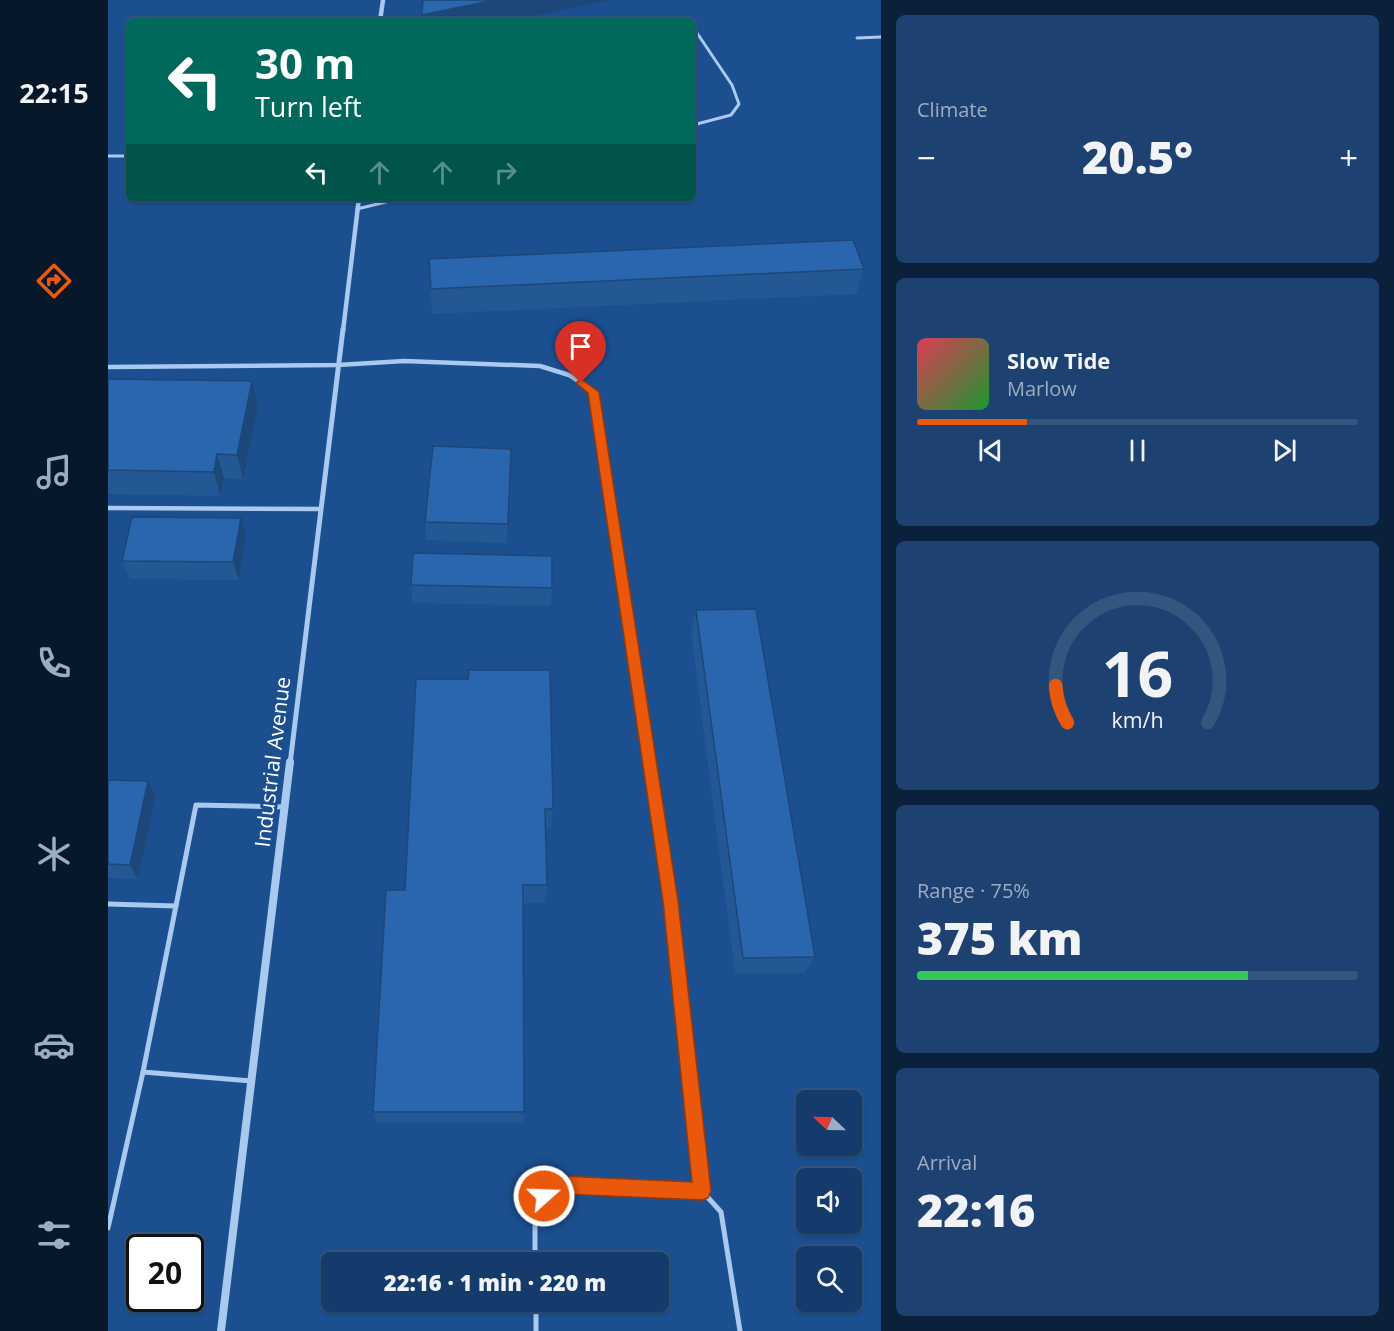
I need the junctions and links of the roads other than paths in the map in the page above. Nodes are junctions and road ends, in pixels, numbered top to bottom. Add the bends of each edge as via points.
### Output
1 (383, 0) edge
2 (380, 18) edge
3 (696, 31) edge
4 (881, 37) edge
5 (857, 38) dead end
6 (696, 124) edge
7 (108, 156) edge
8 (126, 156) edge
9 (358, 201) edge
10 (390, 201) edge
11 (357, 209) junction
12 (338, 365) junction
13 (108, 367) edge
14 (108, 508) edge
15 (321, 509) junction
16 (284, 807) junction
17 (108, 904) edge
18 (176, 906) junction
19 (143, 1072) junction
20 (252, 1081) junction
21 (702, 1191) junction
22 (108, 1228) edge
23 (535, 1252) edge
24 (536, 1312) edge
25 (220, 1331) edge
26 (536, 1331) edge
27 (740, 1331) edge

1 - 2 street
3 - 6 lane via 732,84 739,104 731,115
4 - 5 lane
7 - 8 lane
9 - 11 street, Industrial Avenue
10 - 11 lane
11 - 12 street, Industrial Avenue
12 - 13 lane
12 - 15 street, Industrial Avenue
12 - 21 lane via 404,361 540,366 569,375 593,392 674,924
14 - 15 lane
15 - 16 street, Industrial Avenue
16 - 18 lane via 196,805
16 - 20 street, Industrial Avenue
17 - 18 lane
18 - 19 lane
19 - 20 lane
19 - 22 lane
20 - 25 street, Industrial Avenue
21 - 23 lane via 561,1185 544,1196 535,1220
21 - 27 lane via 721,1212
24 - 26 lane

